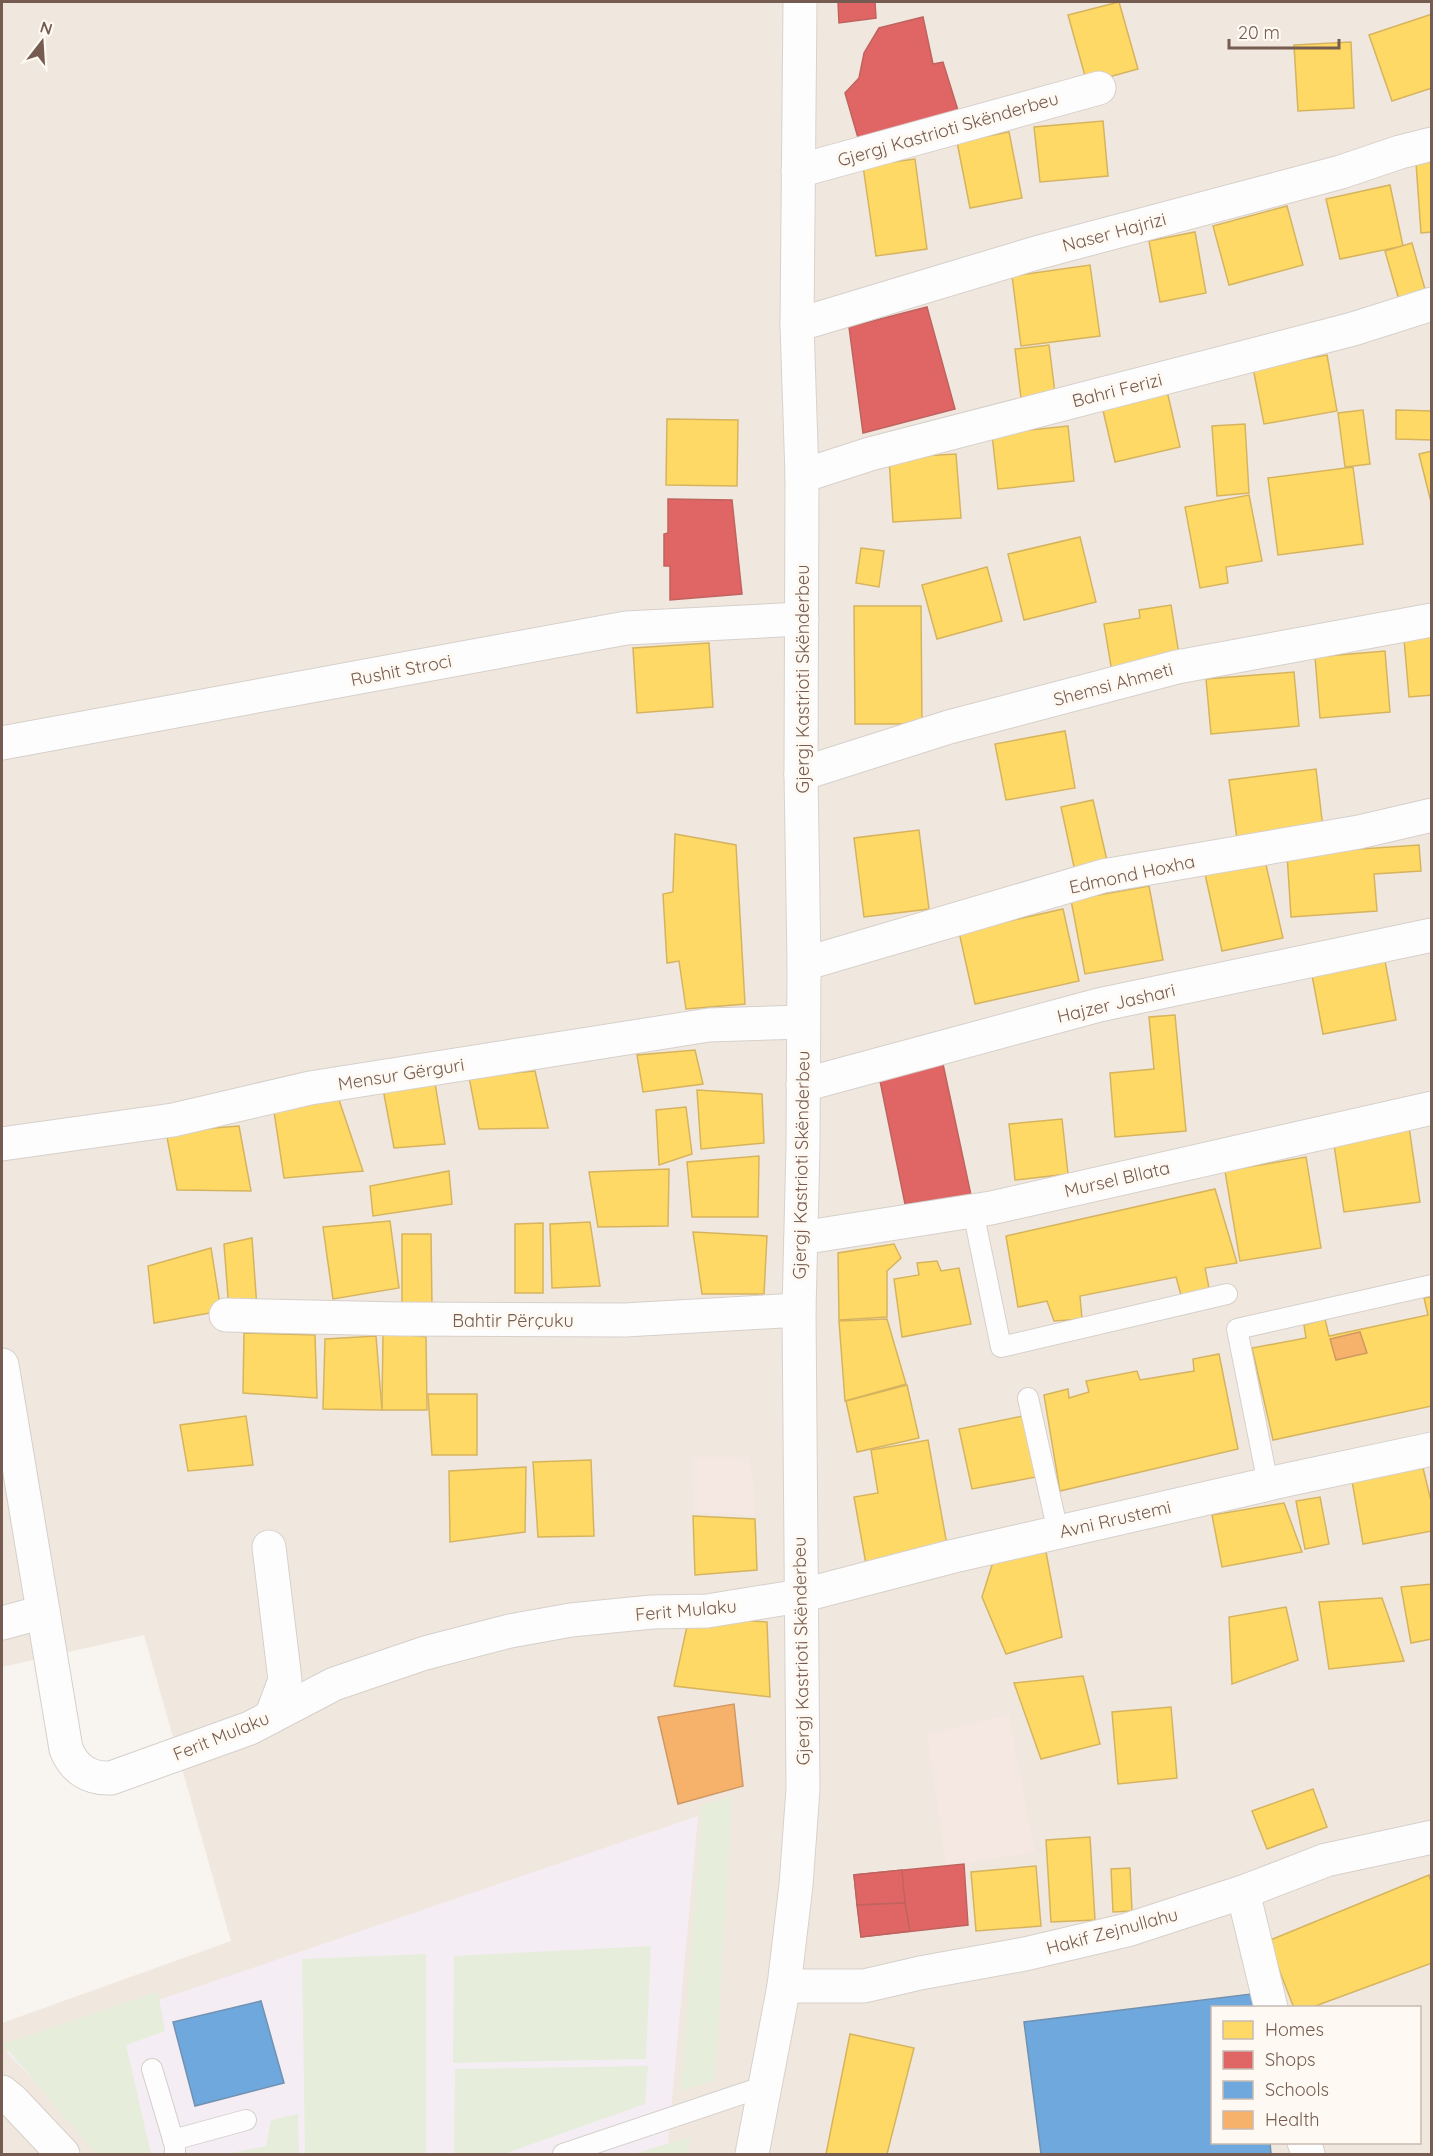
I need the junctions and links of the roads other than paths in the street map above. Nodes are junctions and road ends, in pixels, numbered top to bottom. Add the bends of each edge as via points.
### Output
1 (800, 2) edge
2 (1099, 88) dead end
3 (1431, 144) edge
4 (798, 171) junction
5 (1431, 304) edge
6 (797, 325) junction
7 (802, 476) junction
8 (802, 619) junction
9 (1431, 620) edge
10 (2, 743) edge
11 (801, 774) junction
12 (1431, 815) edge
13 (1431, 935) edge
14 (804, 964) junction
15 (803, 1022) junction
16 (803, 1084) junction
17 (1431, 1108) edge
18 (2, 1144) edge
19 (973, 1211) junction
20 (801, 1238) junction
21 (1431, 1285) edge
22 (1227, 1294) dead end
23 (799, 1310) junction
24 (226, 1315) dead end
25 (2, 1365) edge
26 (1028, 1398) dead end
27 (1431, 1449) edge
28 (1268, 1484) junction
29 (1058, 1532) junction
30 (269, 1547) dead end
31 (800, 1596) junction
32 (43, 1612) junction
33 (2, 1623) edge
34 (285, 1680) junction
35 (316, 1694) junction
36 (271, 1717) junction
37 (1431, 1837) edge
38 (1243, 1892) junction
39 (784, 1986) junction
40 (1271, 2006) edge
41 (152, 2069) dead end
42 (765, 2086) junction
43 (2, 2092) edge
44 (246, 2120) dead end
45 (174, 2147) edge
46 (63, 2154) edge
47 (563, 2154) edge
48 (752, 2154) edge

1 - 4 street, Gjergj Kastrioti Skënderbeu
2 - 4 street, Gjergj Kastrioti Skënderbeu
3 - 6 street, Naser Hajrizi via 1341,172 1036,253
4 - 6 street, Gjergj Kastrioti Skënderbeu
5 - 7 street, Bahri Ferizi via 1353,329 870,454
6 - 7 street, Gjergj Kastrioti Skënderbeu
7 - 8 street, Gjergj Kastrioti Skënderbeu
8 - 10 street, Rushit Stroci via 626,628
8 - 11 street, Gjergj Kastrioti Skënderbeu
9 - 11 street, Shemsi Ahmeti via 1177,667 949,727
11 - 14 street, Gjergj Kastrioti Skënderbeu
12 - 14 street, Edmond Hoxha via 1359,832 1103,876
13 - 16 street, Hajzer Jashari via 1099,1005
14 - 15 street, Gjergj Kastrioti Skënderbeu
15 - 16 street, Gjergj Kastrioti Skënderbeu
15 - 18 street, Mensur Gërguri via 698,1027 310,1088 173,1120
16 - 20 street, Gjergj Kastrioti Skënderbeu
17 - 19 street, Mursel Bllata
19 - 20 street, Mursel Bllata
19 - 22 lane via 1001,1347
20 - 23 street, Gjergj Kastrioti Skënderbeu
21 - 28 lane via 1237,1329
23 - 24 street, Bahtir Përçuku via 625,1320
23 - 31 street, Gjergj Kastrioti Skënderbeu
25 - 32 street, Ferit Mulaku
26 - 29 lane
27 - 28 street, Avni Rrustemi
28 - 29 street, Avni Rrustemi
29 - 31 street, Avni Rrustemi
30 - 34 street
31 - 35 street, Ferit Mulaku via 707,1611 571,1620 510,1631 425,1653 334,1684
31 - 39 street, Gjergj Kastrioti Skënderbeu via 803,1789
32 - 33 street
32 - 36 street, Ferit Mulaku via 66,1749 74,1764 91,1776 111,1778
34 - 35 street
34 - 36 street
35 - 36 street, Ferit Mulaku
37 - 38 street, Hakif Zejnullahu via 1326,1860
38 - 39 street, Hakif Zejnullahu via 1127,1930 1025,1954 864,1986
38 - 40 street
39 - 42 street, Gjergj Kastrioti Skënderbeu
41 - 45 lane
42 - 47 lane
42 - 48 street, Gjergj Kastrioti Skënderbeu
43 - 46 street
44 - 45 lane

